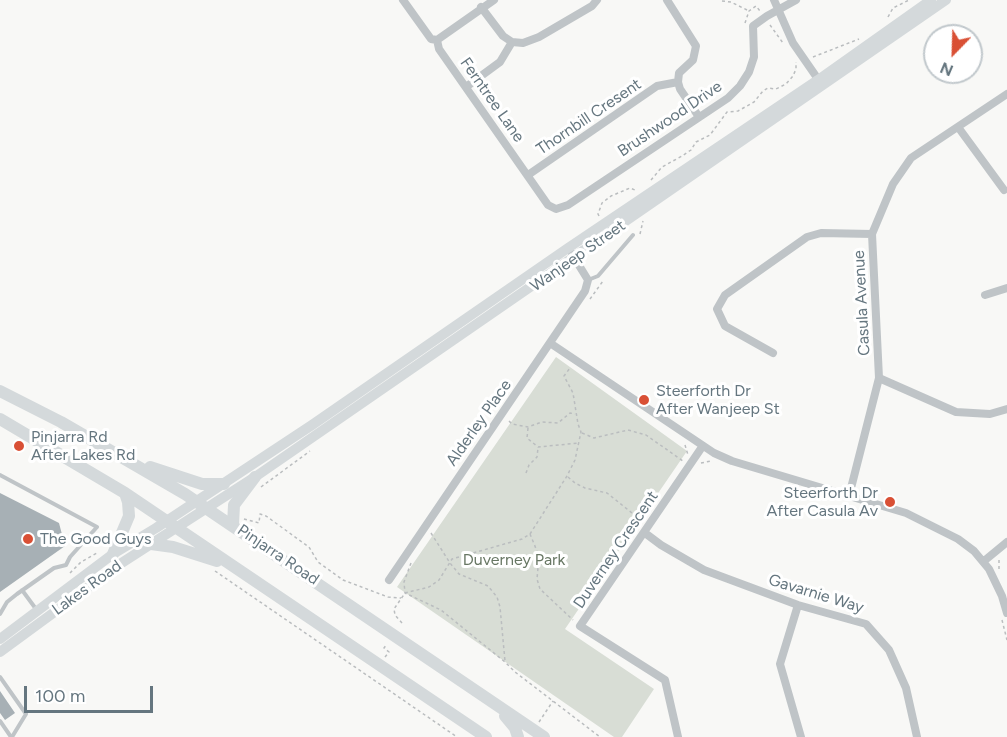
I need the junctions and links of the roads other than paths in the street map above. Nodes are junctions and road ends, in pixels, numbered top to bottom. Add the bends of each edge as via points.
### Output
1 (404, 0) edge
2 (494, 0) edge
3 (597, 0) edge
4 (667, 0) edge
5 (774, 0) edge
6 (796, 0) edge
7 (931, 0) edge
8 (946, 0) edge
9 (481, 7) junction
10 (778, 9) junction
11 (437, 40) junction
12 (512, 42) junction
13 (678, 82) junction
14 (820, 83) junction
15 (466, 87) junction
16 (1007, 94) edge
17 (699, 117) junction
18 (958, 127) junction
19 (528, 175) junction
20 (1004, 190) dead end
21 (548, 205) joint
22 (872, 234) junction
23 (633, 235) dead end
24 (568, 248) junction
25 (574, 258) junction
26 (588, 280) junction
27 (1007, 288) edge
28 (985, 295) dead end
29 (550, 343) junction
30 (773, 353) dead end
31 (879, 378) junction
32 (0, 391) edge
33 (1007, 409) edge
34 (0, 420) edge
35 (315, 430) junction
36 (702, 447) junction
37 (121, 456) junction
38 (0, 475) edge
39 (257, 483) junction
40 (224, 484) junction
41 (125, 493) junction
42 (849, 496) junction
43 (202, 505) junction
44 (236, 519) junction
45 (166, 521) junction
46 (178, 529) junction
47 (647, 530) junction
48 (1007, 542) edge
49 (151, 544) junction
50 (109, 551) junction
51 (984, 561) junction
52 (243, 572) junction
53 (389, 580) dead end
54 (22, 590) junction
55 (798, 605) junction
56 (37, 611) junction
57 (1007, 613) edge
58 (0, 614) edge
59 (0, 639) edge
60 (0, 652) edge
61 (0, 677) edge
62 (488, 698) junction
63 (0, 721) edge
64 (11, 737) edge
65 (486, 737) edge
66 (518, 737) edge
67 (544, 737) edge
68 (678, 737) edge
69 (801, 737) edge
70 (917, 737) edge

1 - 11 street, Ferntree Lane via 431,39
2 - 9 street
3 - 12 street via 539,37
4 - 13 street via 696,46 693,60 680,73
5 - 10 street
6 - 10 street, Brushwood Drive
7 - 14 main road, Wanjeep Street
8 - 14 main road, Wanjeep Street
9 - 11 street
9 - 12 street
10 - 14 street via 793,43
10 - 17 street, Brushwood Drive via 753,26 754,57 740,86
11 - 15 street, Ferntree Lane via 439,49
12 - 15 street via 500,63
13 - 17 street
13 - 19 street, Thornbill Cresent via 657,86
14 - 24 main road, Wanjeep Street
14 - 25 main road, Wanjeep Street
15 - 19 street, Ferntree Lane
16 - 18 street, Casula Avenue
17 - 21 street, Brushwood Drive via 568,205 556,209
18 - 20 street
18 - 22 street, Casula Avenue via 911,158 893,184
19 - 21 street, Ferntree Lane
22 - 30 street via 821,233 807,237 725,295 717,309 725,326
22 - 31 street, Casula Avenue
23 - 26 lane, Alderley Place via 598,276
24 - 25 street
24 - 35 main road, Wanjeep Street
25 - 26 street
25 - 35 main road, Wanjeep Street
26 - 29 street, Alderley Place via 585,291
27 - 28 street
29 - 36 street
29 - 53 street, Alderley Place
31 - 33 street via 956,412 990,414
31 - 42 street, Casula Avenue
32 - 37 main road, Pinjarra Road
34 - 41 main road, Pinjarra Road
35 - 39 main road, Wanjeep Street
35 - 40 main road, Wanjeep Street
36 - 42 street via 732,461
36 - 47 street, Duverney Crescent
37 - 40 main road via 195,482
37 - 43 main road, Pinjarra Road
38 - 54 lane via 97,527 66,565 54,568
39 - 43 main road, Wanjeep Street
39 - 44 main road via 234,505
40 - 43 main road, Wanjeep Street
41 - 45 main road, Pinjarra Road
41 - 50 main road via 129,516
42 - 51 street via 921,519 967,545
43 - 44 main road, Pinjarra Road
43 - 45 main road, Lakes Road
43 - 46 main road, Lakes Road
44 - 62 main road, Pinjarra Road
45 - 46 main road, Pinjarra Road
45 - 50 main road, Lakes Road
46 - 49 main road, Lakes Road
46 - 52 main road, Pinjarra Road
47 - 55 street, Gavarnie Way via 661,545 704,570
47 - 68 street, Duverney Crescent via 579,624 665,680
48 - 51 street
49 - 52 main road via 200,555
49 - 60 main road, Lakes Road
50 - 56 main road, Lakes Road
51 - 57 street
52 - 65 main road, Pinjarra Road
54 - 56 lane
54 - 58 lane
55 - 69 street via 780,664
55 - 70 street, Gavarnie Way via 866,624 889,650 906,688
56 - 59 main road, Lakes Road
61 - 64 lane via 26,714
62 - 66 main road via 516,728
62 - 67 main road, Pinjarra Road
63 - 64 lane

